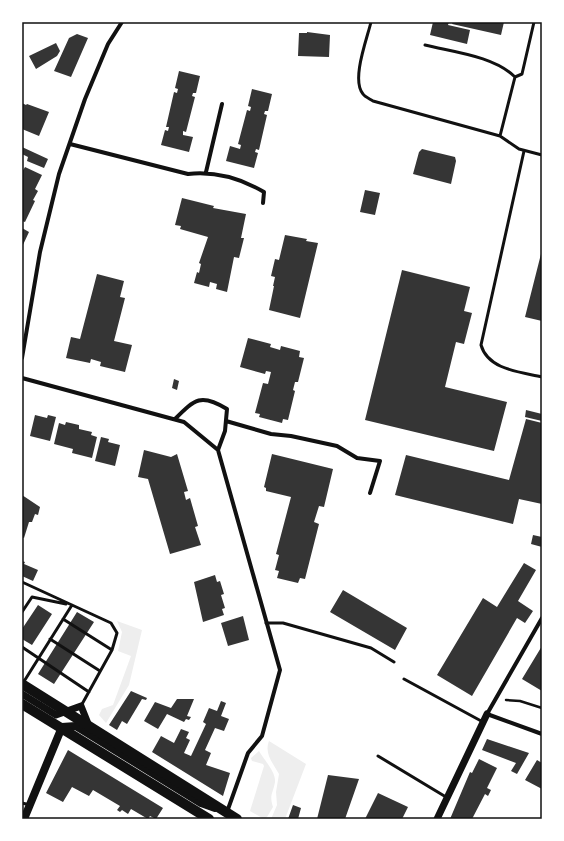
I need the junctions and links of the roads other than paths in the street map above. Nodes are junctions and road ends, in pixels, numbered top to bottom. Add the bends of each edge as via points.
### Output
1 (122, 22) edge
2 (371, 22) edge
3 (534, 22) edge
4 (425, 45) dead end
5 (515, 77) junction
6 (222, 104) dead end
7 (500, 136) junction
8 (70, 144) junction
9 (524, 151) junction
10 (542, 156) edge
11 (206, 172) junction
12 (263, 203) dead end
13 (22, 358) edge
14 (542, 377) edge
15 (22, 378) edge
16 (176, 419) junction
17 (226, 420) junction
18 (218, 450) junction
19 (370, 493) dead end
20 (23, 582) edge
21 (22, 587) edge
22 (72, 605) junction
23 (22, 612) edge
24 (542, 618) edge
25 (63, 619) junction
26 (266, 623) junction
27 (50, 639) junction
28 (22, 647) edge
29 (112, 650) junction
30 (38, 658) junction
31 (394, 662) dead end
32 (100, 671) junction
33 (404, 679) dead end
34 (89, 692) junction
35 (22, 694) edge
36 (81, 706) junction
37 (70, 714) junction
38 (487, 714) junction
39 (483, 722) junction
40 (89, 726) junction
41 (64, 729) junction
42 (542, 734) edge
43 (56, 742) junction
44 (378, 756) dead end
45 (448, 798) junction
46 (26, 804) edge
47 (227, 812) junction
48 (24, 819) edge
49 (209, 819) edge
50 (237, 819) edge
51 (437, 819) edge

1 - 8 street via 108,44
2 - 7 lane via 358,74 362,94 373,101
3 - 5 lane via 522,74
4 - 5 lane via 494,63
5 - 7 lane
6 - 11 street
7 - 9 lane
8 - 11 street via 188,174
8 - 13 street via 59,174 40,252
9 - 10 lane
9 - 14 lane via 481,345 487,357 502,367
11 - 12 street via 248,182 264,192
15 - 16 street
16 - 17 street via 198,400 214,401 228,409
16 - 18 street via 184,422
17 - 18 street
17 - 19 street via 271,434 337,446 357,458 380,461
18 - 26 street
20 - 21 lane
20 - 22 lane
22 - 23 lane via 32,597
22 - 25 lane
22 - 29 lane via 111,623 117,633
24 - 38 street
25 - 27 lane
25 - 29 lane
26 - 31 lane via 283,623 371,648
26 - 47 street via 280,670 262,736 248,753
27 - 30 lane
27 - 32 lane
28 - 30 lane
29 - 32 lane
30 - 34 lane
30 - 35 lane
32 - 34 lane
33 - 39 lane
34 - 36 lane
35 - 37 main road
35 - 41 main road
36 - 37 street
36 - 40 street
37 - 40 main road
37 - 41 main road
38 - 39 street
38 - 42 street
39 - 45 street
40 - 47 main road
41 - 43 main road
41 - 43 main road
41 - 47 main road via 76,726 201,803
41 - 49 main road
43 - 46 main road
44 - 45 lane
45 - 51 street
46 - 48 main road
47 - 50 main road

